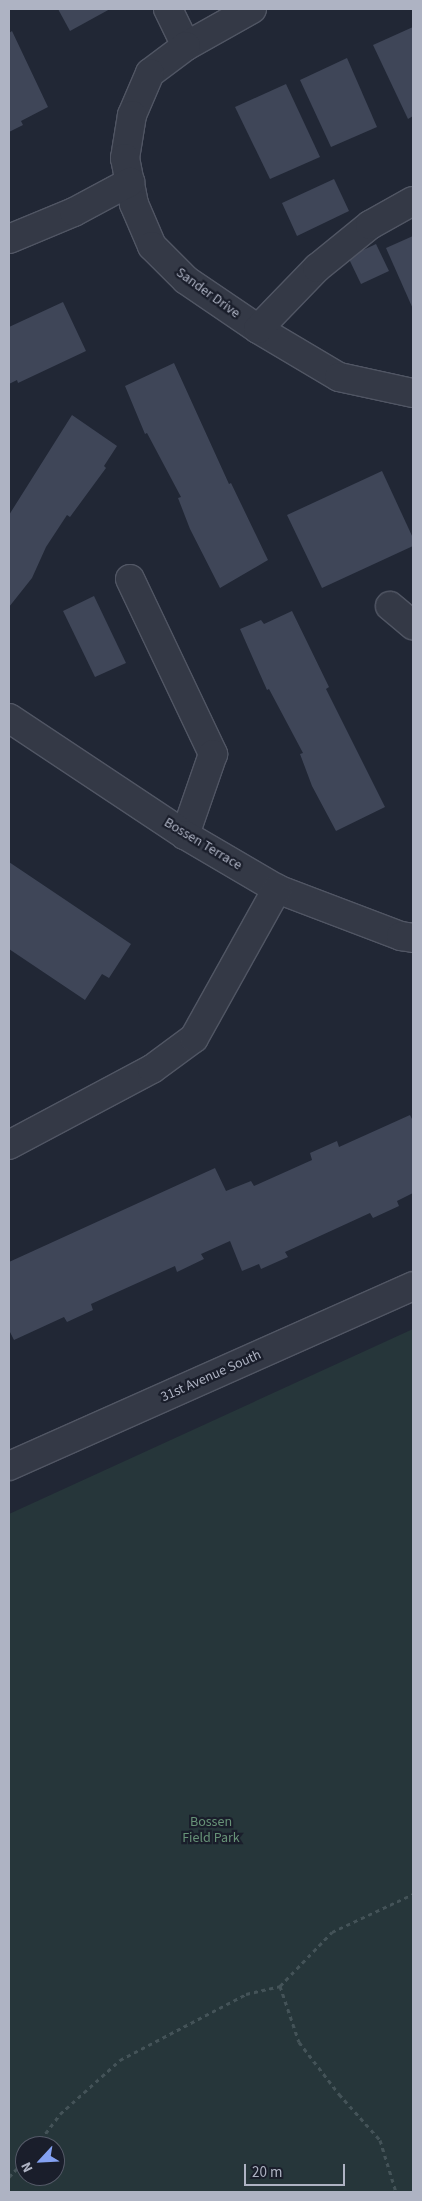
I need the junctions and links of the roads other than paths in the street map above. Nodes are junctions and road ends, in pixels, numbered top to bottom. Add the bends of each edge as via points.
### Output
1 (168, 9) edge
2 (241, 14) edge
3 (186, 46) junction
4 (130, 182) junction
5 (413, 201) edge
6 (9, 239) edge
7 (258, 329) junction
8 (413, 393) edge
9 (130, 579) dead end
10 (390, 606) dead end
11 (413, 625) edge
12 (9, 718) edge
13 (185, 835) junction
14 (277, 889) junction
15 (413, 938) edge
16 (9, 1145) edge
17 (413, 1286) edge
18 (9, 1466) edge

1 - 3 street
2 - 3 street, Sander Drive
3 - 4 street, Sander Drive via 150,73 132,115 125,158
4 - 6 street via 74,212
4 - 7 street, Sander Drive via 134,204 152,246 186,280
5 - 7 street via 370,225 317,268
7 - 8 street, Sander Drive via 339,377
9 - 13 street via 213,754
10 - 11 street
12 - 13 street, Bossen Terrace
13 - 14 street, Bossen Terrace
14 - 15 street, Bossen Terrace
14 - 16 street via 194,1038 152,1069
17 - 18 street, 31st Avenue South

